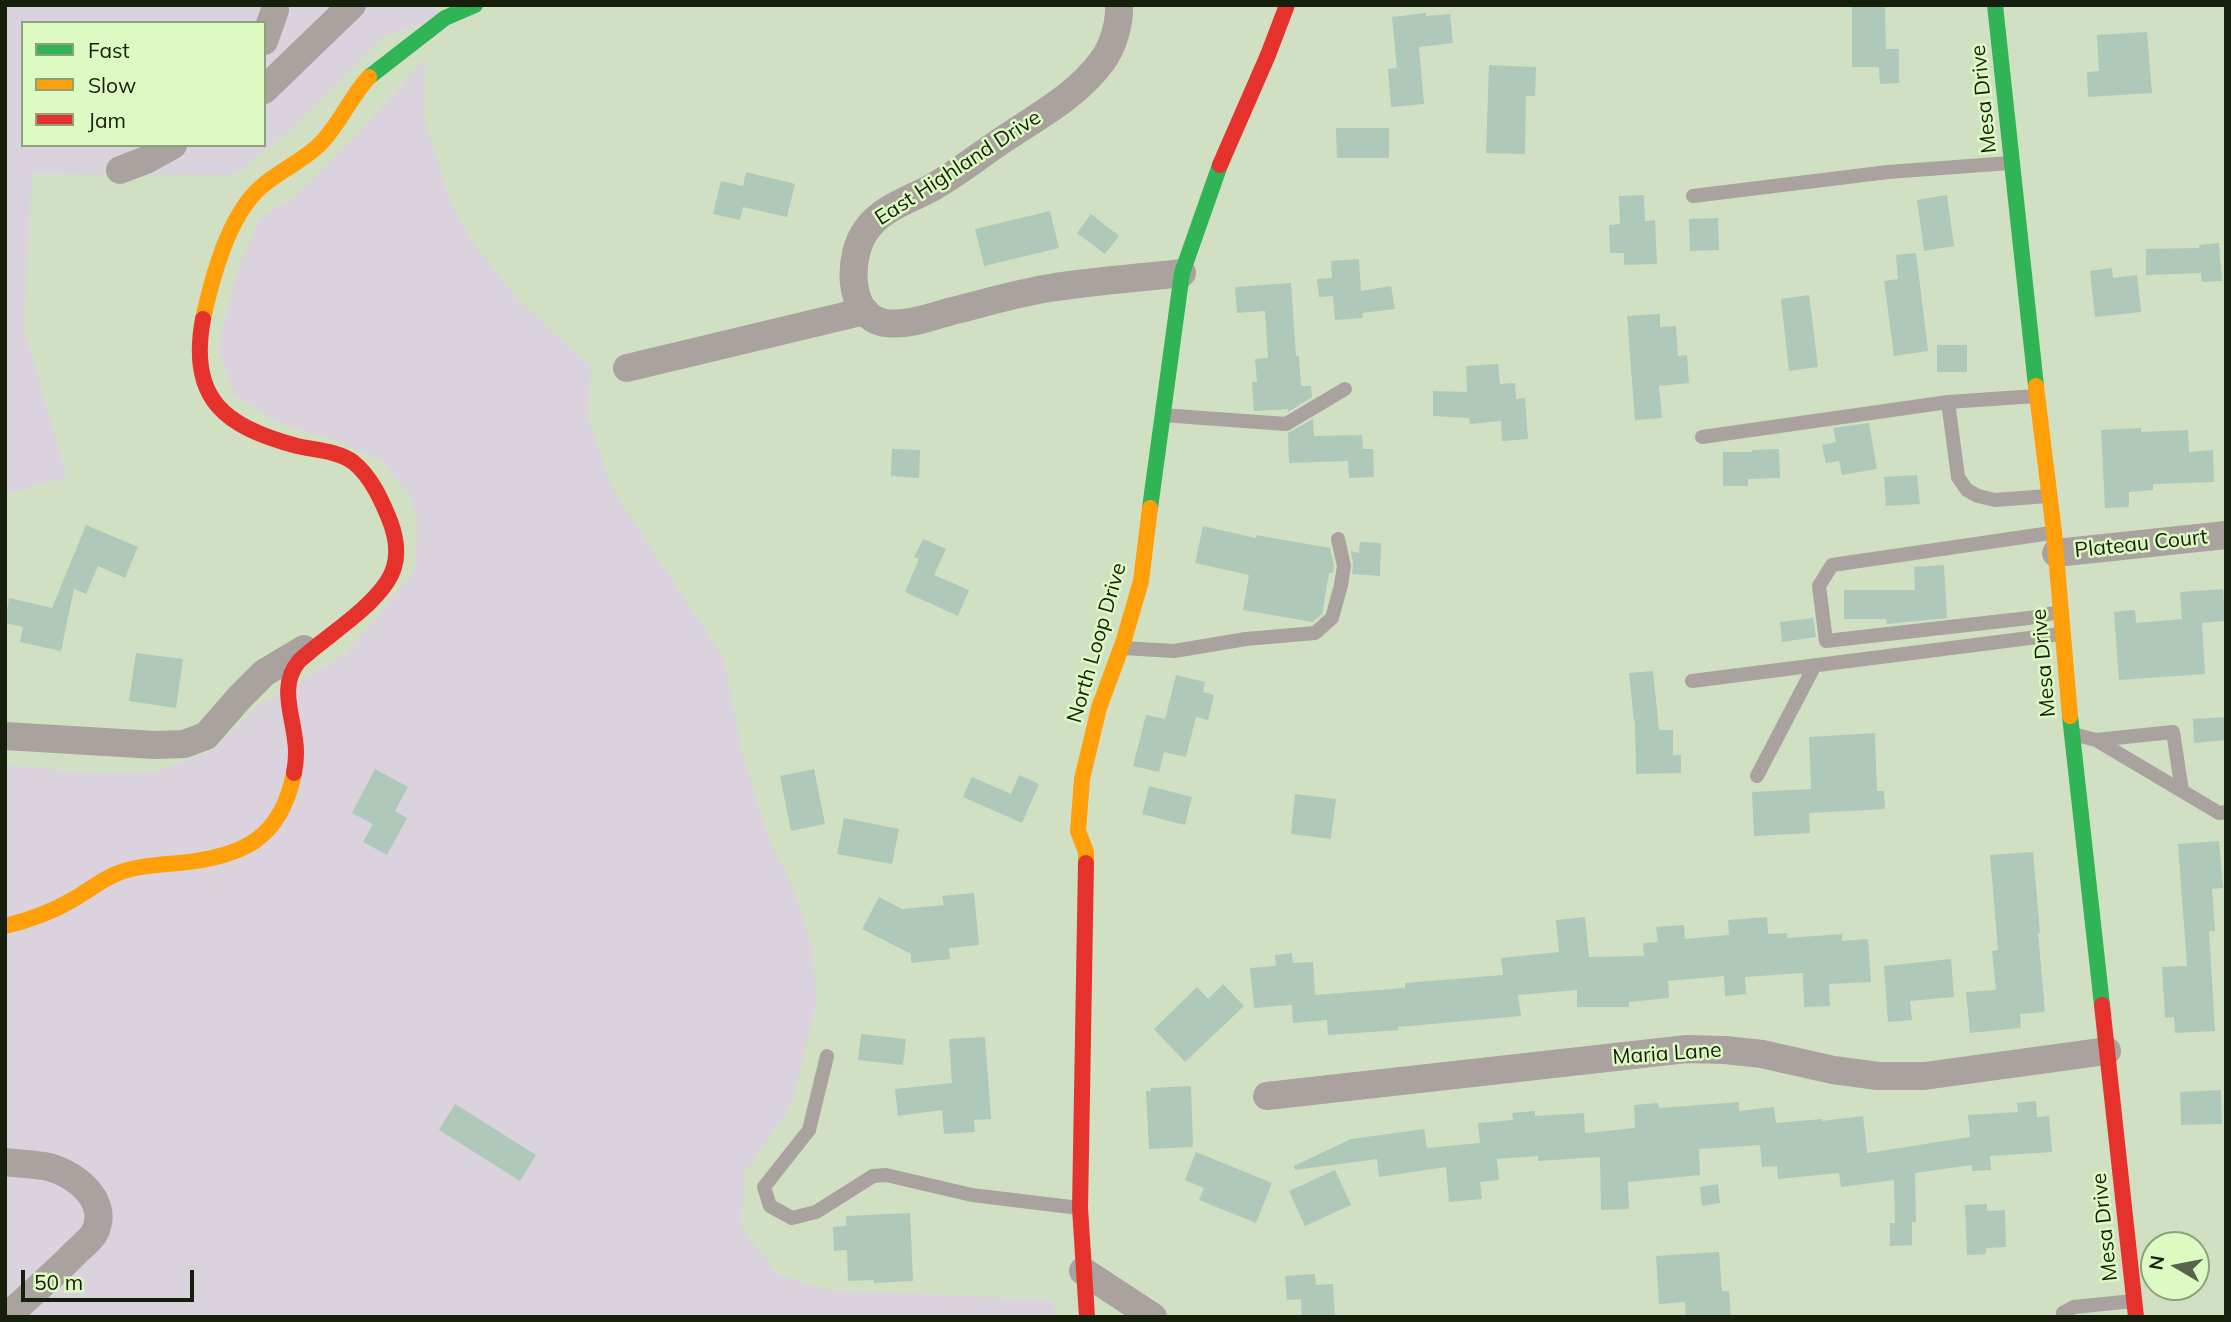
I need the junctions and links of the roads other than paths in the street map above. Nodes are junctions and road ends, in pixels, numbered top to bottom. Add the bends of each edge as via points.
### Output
1 (352, 5) edge
2 (475, 5) edge
3 (1119, 5) edge
4 (1287, 5) edge
5 (1995, 5) edge
6 (275, 10) dead end
7 (266, 35) edge
8 (266, 88) edge
9 (169, 147) edge
10 (2012, 163) junction
11 (120, 170) dead end
12 (1693, 196) dead end
13 (1182, 273) junction
14 (865, 312) junction
15 (627, 368) dead end
16 (1345, 389) dead end
17 (2037, 396) junction
18 (1948, 402) junction
19 (1161, 415) junction
20 (1702, 437) dead end
21 (2049, 495) junction
22 (2226, 534) edge
23 (1338, 539) dead end
24 (2055, 543) junction
25 (2060, 611) junction
26 (339, 627) junction
27 (2062, 634) junction
28 (1121, 648) junction
29 (1815, 665) junction
30 (1692, 681) dead end
31 (2072, 733) junction
32 (5, 736) edge
33 (2096, 740) junction
34 (1757, 776) dead end
35 (2182, 792) junction
36 (2226, 812) edge
37 (5, 926) edge
38 (2107, 1051) junction
39 (827, 1056) dead end
40 (1267, 1096) dead end
41 (5, 1163) edge
42 (1080, 1208) junction
43 (1083, 1271) junction
44 (2135, 1309) edge
45 (7, 1317) edge
46 (1087, 1317) edge
47 (1153, 1317) edge
48 (2063, 1317) edge

1 - 8 street
2 - 26 street via 447,16 370,76 313,152 258,190 233,226 214,273 201,327 202,381 228,416 274,440 353,462 364,472 385,510 394,534 396,567 382,589
3 - 14 street, East Highland Drive via 1108,52 1074,92 934,186 887,210 864,231 852,275
4 - 13 street, North Loop Drive via 1217,171
5 - 10 street, Mesa Drive
6 - 7 street
9 - 11 street
10 - 12 lane via 1888,172
10 - 17 street, Mesa Drive
13 - 14 street via 1050,288 911,322 881,322
13 - 19 street, North Loop Drive
14 - 15 street
16 - 19 lane via 1286,424
17 - 18 lane
17 - 21 street, Mesa Drive
18 - 20 lane
18 - 21 lane via 1958,477 1967,490 1995,500
19 - 28 street, North Loop Drive via 1141,581
21 - 24 street, Mesa Drive
22 - 24 street, Plateau Court
23 - 28 lane via 1344,566 1341,585 1332,618 1315,633 1174,652
24 - 25 street, Mesa Drive
24 - 25 lane via 1832,565 1819,586 1826,641
25 - 27 street, Mesa Drive
26 - 32 street via 264,673 206,736 184,744
26 - 37 street via 305,654 288,681 286,696 296,741 294,778 288,799 259,841 229,855 114,875 40,917
27 - 29 lane
27 - 31 street, Mesa Drive
28 - 42 street, North Loop Drive via 1099,708 1078,811 1078,831 1086,852
29 - 30 lane
29 - 34 lane
31 - 33 lane
31 - 38 street, Mesa Drive
33 - 35 lane
33 - 35 lane via 2173,732
35 - 36 lane via 2219,813
38 - 40 street, Maria Lane via 1913,1076 1878,1076 1762,1054 1688,1049
38 - 44 street, Mesa Drive
39 - 42 lane via 809,1130 764,1187 770,1206 792,1218 816,1212 873,1176 886,1175 972,1195
41 - 45 street via 50,1168 82,1184 98,1208 93,1236
42 - 43 street, North Loop Drive
43 - 46 street, North Loop Drive
43 - 47 street
44 - 48 lane via 2074,1307

